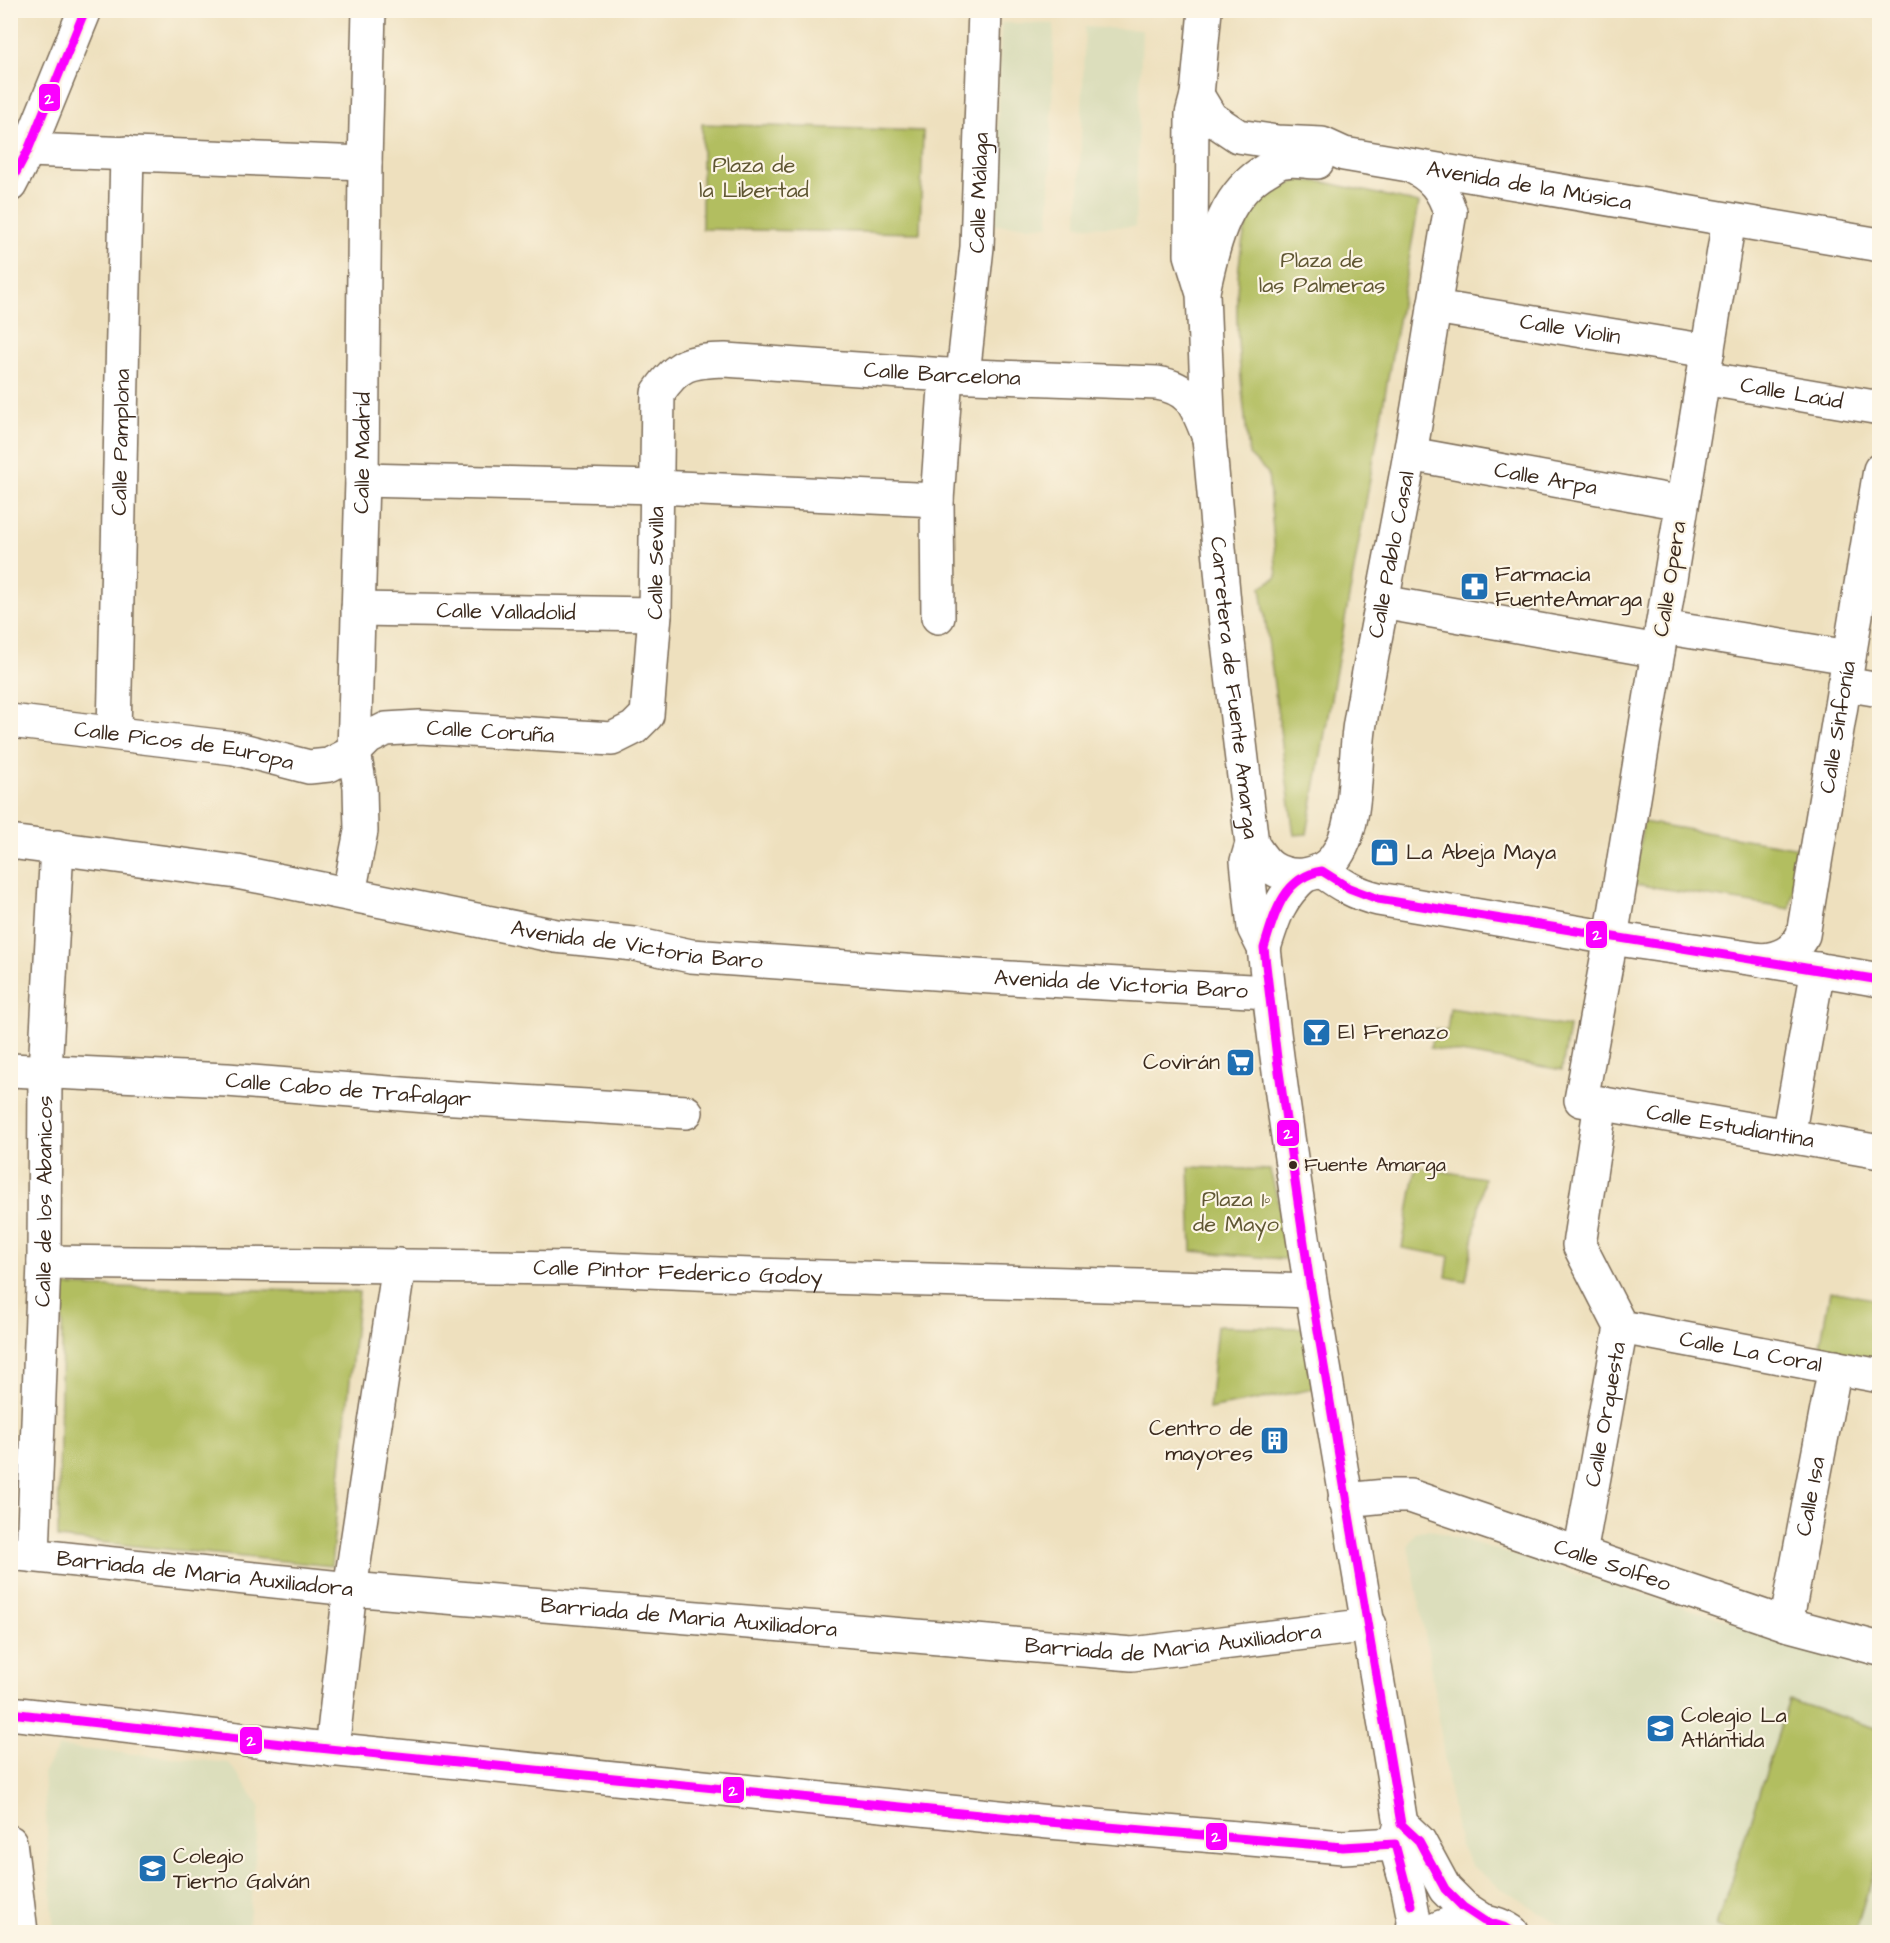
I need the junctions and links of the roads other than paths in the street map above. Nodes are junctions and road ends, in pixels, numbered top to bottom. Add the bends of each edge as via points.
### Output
1 (85, 10) edge
2 (369, 10) edge
3 (985, 10) edge
4 (1205, 10) edge
5 (1197, 95) junction
6 (28, 150) junction
7 (128, 153) junction
8 (1344, 154) junction
9 (365, 163) junction
10 (1411, 166) junction
11 (10, 185) edge
12 (1729, 220) junction
13 (1880, 245) edge
14 (1203, 294) junction
15 (1434, 307) junction
16 (1706, 364) junction
17 (955, 375) junction
18 (658, 393) joint
19 (1880, 408) edge
20 (1209, 438) junction
21 (1410, 454) junction
22 (1880, 470) edge
23 (362, 480) junction
24 (657, 487) junction
25 (937, 500) junction
26 (1682, 503) junction
27 (1874, 536) edge
28 (1382, 602) junction
29 (358, 609) junction
30 (655, 614) junction
31 (938, 617) dead end
32 (1660, 639) junction
33 (1846, 671) junction
34 (1880, 690) edge
35 (10, 721) edge
36 (634, 728) joint
37 (114, 732) junction
38 (354, 752) junction
39 (10, 842) edge
40 (1252, 844) junction
41 (57, 847) junction
42 (1313, 873) junction
43 (349, 893) junction
44 (1611, 938) junction
45 (1264, 948) junction
46 (1762, 960) junction
47 (1818, 969) junction
48 (1880, 980) edge
49 (1269, 992) junction
50 (10, 1070) edge
51 (45, 1071) junction
52 (1591, 1101) junction
53 (686, 1112) dead end
54 (1788, 1136) junction
55 (1880, 1152) edge
56 (44, 1262) junction
57 (399, 1265) junction
58 (1312, 1291) junction
59 (1621, 1327) junction
60 (1835, 1367) junction
61 (1880, 1376) edge
62 (1345, 1500) junction
63 (22, 1554) edge
64 (1580, 1554) junction
65 (350, 1589) junction
66 (1786, 1624) junction
67 (1370, 1625) junction
68 (1880, 1649) edge
69 (10, 1713) edge
70 (332, 1750) junction
71 (1398, 1834) junction
72 (10, 1842) edge
73 (1498, 1927) edge
74 (21, 1932) edge
75 (1413, 1932) edge
76 (1430, 1932) edge

1 - 6 street
2 - 9 street, Calle Madrid
3 - 17 street, Calle Málaga via 976,247
4 - 5 street, Carretera de Fuente Amarga
5 - 8 street, Avenida de la Música via 1211,118 1238,135 1322,144
5 - 14 street, Carretera de Fuente Amarga via 1192,114 1191,255
6 - 7 street
6 - 11 street
7 - 9 street
7 - 37 street, Calle Pamplona
8 - 10 street, Avenida de la Música
8 - 14 street via 1320,163 1283,161 1262,172 1237,194 1222,224
9 - 23 street, Calle Madrid
10 - 12 street, Avenida de la Música
10 - 15 street, Calle Pablo Casal via 1437,184 1449,212
12 - 13 street, Avenida de la Música
12 - 16 street, Calle Opera
14 - 20 street, Carretera de Fuente Amarga
15 - 16 street, Calle Violin
15 - 21 street, Calle Pablo Casal
16 - 19 street, Calle Laúd
16 - 26 street, Calle Opera
17 - 18 street, Calle Barcelona via 696,361 669,376
17 - 20 street, Calle Barcelona via 1172,385 1195,403
17 - 25 street, Calle Málaga
18 - 24 street, Calle Sevilla
20 - 40 street, Carretera de Fuente Amarga
21 - 26 street, Calle Arpa
21 - 28 street, Calle Pablo Casal
22 - 27 street, Calle Sinfonía
23 - 24 street
23 - 29 street, Calle Madrid
24 - 25 street
24 - 30 street, Calle Sevilla
25 - 31 street, Calle Málaga
26 - 32 street, Calle Opera
27 - 33 street, Calle Sinfonía
28 - 32 street
28 - 42 street, Calle Pablo Casal via 1359,725 1346,838 1334,860
29 - 30 street, Calle Valladolid
29 - 38 street, Calle Madrid
30 - 36 street, Calle Sevilla via 647,715
32 - 33 street
32 - 44 street, Calle Opera
33 - 34 street
33 - 46 street, Calle Sinfonía via 1803,935 1787,954
35 - 37 street, Calle Picos de Europa
36 - 38 street, Calle Coruña via 612,739 420,727 386,729 368,738
37 - 38 street, Calle Picos de Europa via 234,748 309,767 330,765
38 - 43 street, Calle Madrid via 361,831
39 - 41 street, Avenida de Victoria Baro
40 - 42 street via 1273,869 1288,874
40 - 45 street, Carretera de Fuente Amarga via 1247,861 1254,928
41 - 43 street, Avenida de Victoria Baro via 237,872
41 - 51 street, Calle de los Abanicos
42 - 44 street via 1369,897
42 - 45 street, Calle Pablo Casal via 1288,891 1273,918
43 - 49 street, Avenida de Victoria Baro via 556,936 634,944 691,956
44 - 46 street
44 - 52 street, Calle Orquesta
45 - 49 street, Carretera de Fuente Amarga
46 - 47 street
47 - 48 street
47 - 54 street
49 - 58 street, Carretera de Fuente Amarga
50 - 51 street, Calle Cabo de Trafalgar
51 - 53 street, Calle Cabo de Trafalgar
51 - 56 street, Calle de los Abanicos
52 - 54 street, Calle Estudiantina
52 - 59 street, Calle Orquesta via 1579,1245
54 - 55 street, Calle Estudiantina
56 - 57 street, Calle Pintor Federico Godoy
56 - 63 street, Calle de los Abanicos
57 - 58 street, Calle Pintor Federico Godoy
57 - 65 street
58 - 62 street, Carretera de Fuente Amarga
59 - 60 street, Calle La Coral
59 - 64 street, Calle Orquesta
60 - 61 street, Calle La Coral
60 - 66 street, Calle Isa
62 - 64 street, Calle Solfeo via 1410,1496
62 - 67 street, Carretera de Fuente Amarga
63 - 65 street, Barriada de Maria Auxiliadora
64 - 66 street, Calle Solfeo
65 - 67 street, Barriada de Maria Auxiliadora via 1132,1654
65 - 70 street
66 - 68 street, Calle Solfeo
67 - 71 street, Carretera de Fuente Amarga
69 - 70 street
70 - 71 street via 1073,1824 1343,1846
71 - 73 street via 1419,1841 1445,1889 1463,1907
71 - 75 street, Carretera de Fuente Amarga
72 - 74 street
73 - 76 street via 1463,1920

